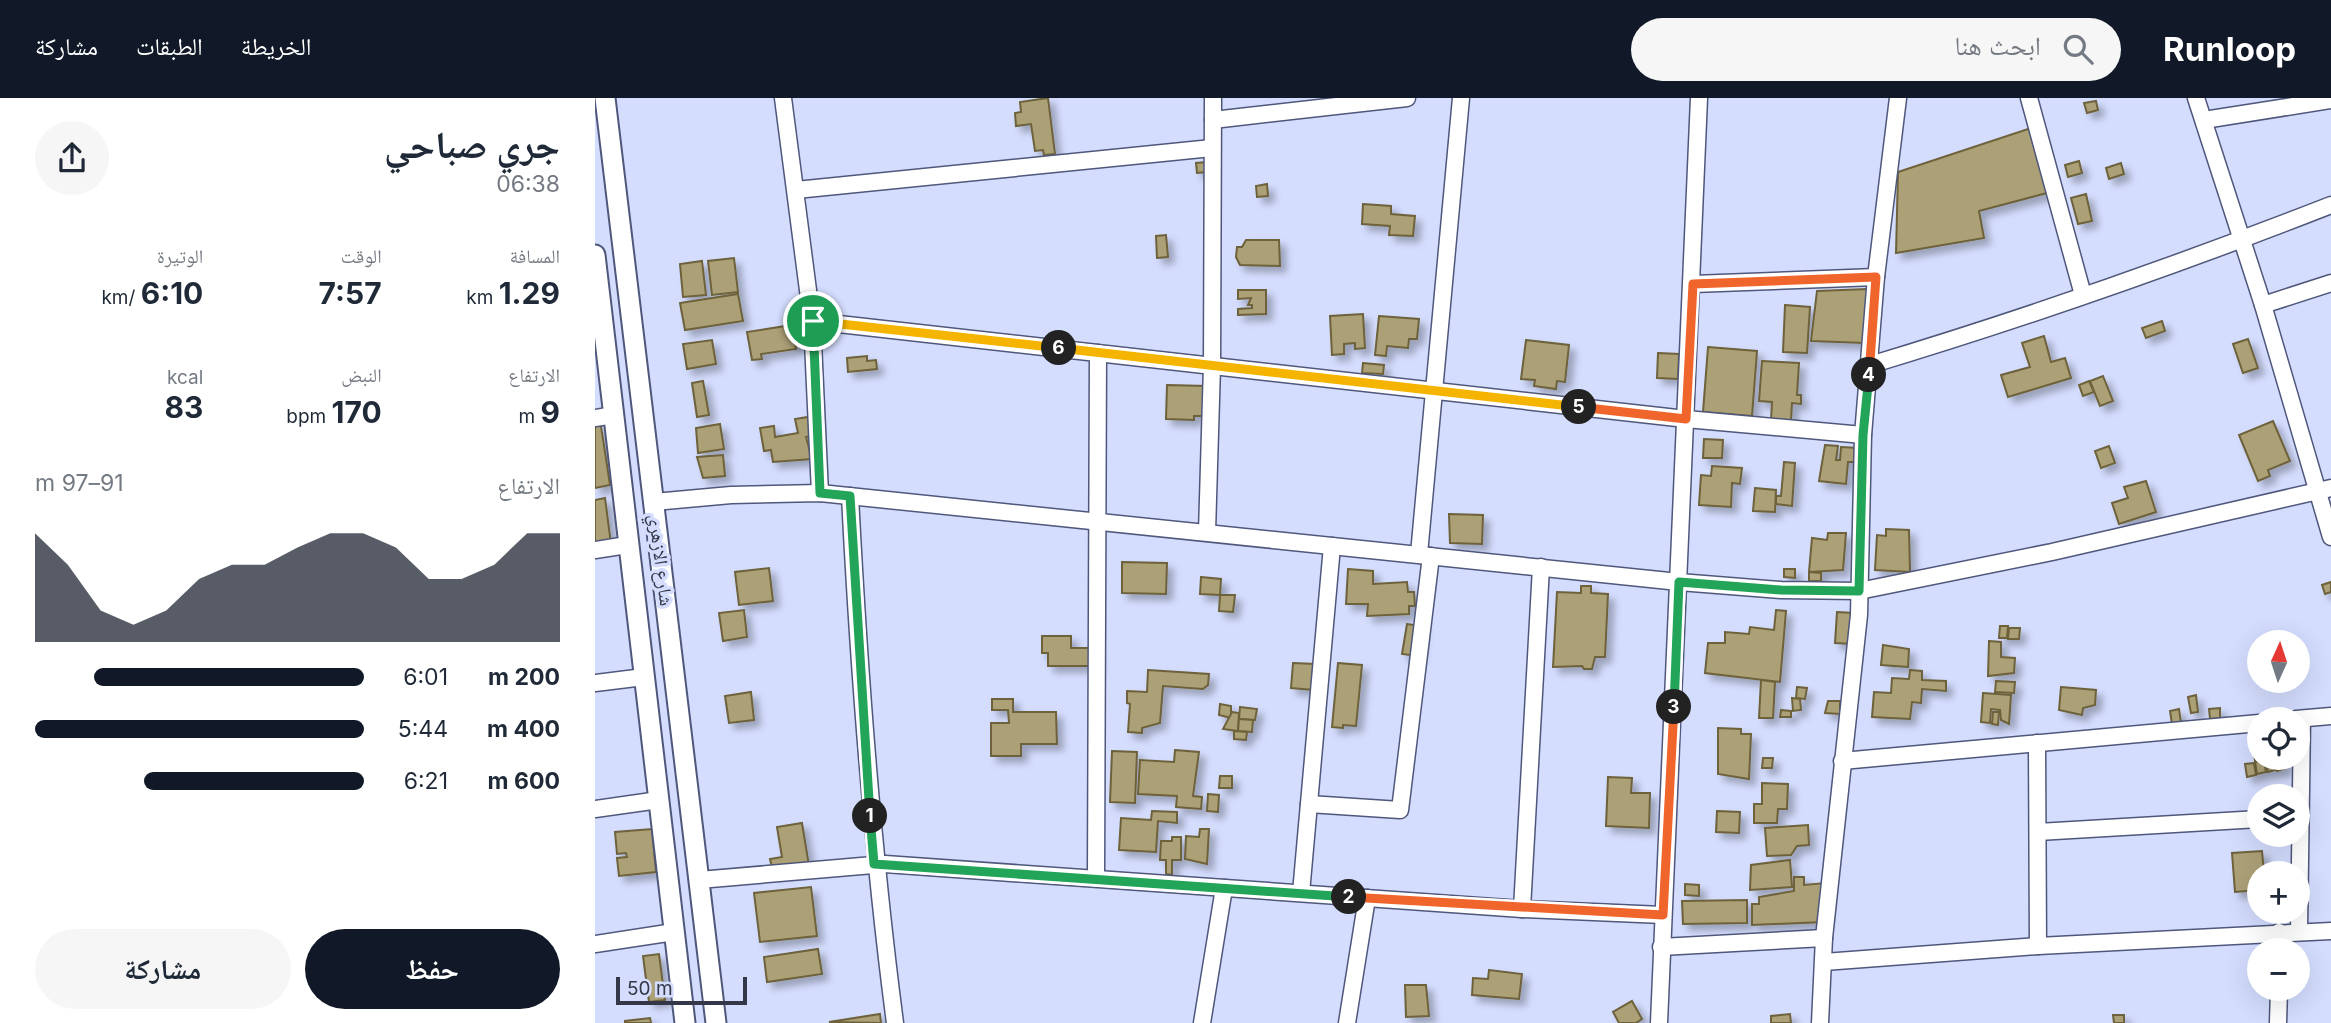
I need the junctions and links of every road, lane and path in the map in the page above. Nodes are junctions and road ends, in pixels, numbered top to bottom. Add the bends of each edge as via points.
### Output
1 (605, 98) edge
2 (783, 98) edge
3 (1213, 98) edge
4 (1407, 98) edge
5 (1461, 98) edge
6 (1699, 98) edge
7 (1898, 98) edge
8 (2029, 98) edge
9 (2196, 98) edge
10 (2331, 100) edge
11 (1213, 120) junction
12 (2204, 120) junction
13 (1212, 148) junction
14 (796, 190) junction
15 (2331, 205) edge
16 (2240, 241) junction
17 (595, 255) edge
18 (1876, 277) junction
19 (596, 282) edge
20 (2331, 283) edge
21 (1693, 284) junction
22 (2083, 295) junction
23 (2263, 305) junction
24 (813, 321) junction
25 (1098, 353) junction
26 (1870, 365) junction
27 (1212, 366) junction
28 (1435, 390) junction
29 (605, 416) edge
30 (1686, 419) junction
31 (1863, 435) junction
32 (2325, 490) edge
33 (820, 493) junction
34 (850, 496) junction
35 (654, 502) junction
36 (1099, 521) junction
37 (1207, 532) junction
38 (2331, 537) edge
39 (627, 545) junction
40 (1332, 546) junction
41 (595, 550) edge
42 (1425, 555) junction
43 (1541, 568) junction
44 (1679, 582) junction
45 (1859, 591) junction
46 (644, 677) junction
47 (595, 683) edge
48 (2331, 716) edge
49 (2310, 718) edge
50 (2247, 724) edge
51 (2037, 743) junction
52 (1842, 761) junction
53 (659, 800) junction
54 (1309, 804) junction
55 (595, 809) edge
56 (2247, 820) edge
57 (2038, 832) junction
58 (2299, 847) edge
59 (874, 864) junction
60 (1096, 877) junction
61 (699, 880) junction
62 (1224, 888) junction
63 (1301, 893) junction
64 (1367, 898) junction
65 (1522, 909) junction
66 (1663, 915) junction
67 (2299, 931) junction
68 (2331, 931) edge
69 (674, 932) junction
70 (2279, 932) junction
71 (1824, 938) junction
72 (2279, 938) edge
73 (595, 944) edge
74 (2038, 946) junction
75 (1661, 947) junction
76 (1824, 962) junction
77 (2279, 1001) edge
78 (685, 1023) edge
79 (716, 1023) edge
80 (895, 1023) edge
81 (1202, 1023) edge
82 (1347, 1023) edge
83 (1658, 1023) edge
84 (1821, 1023) edge
85 (2278, 1023) edge

1 - 35 street, شارع الازهري
2 - 14 street
3 - 11 street
4 - 11 street
5 - 28 street
6 - 21 street
7 - 18 street
8 - 22 street
9 - 12 street
10 - 12 street
11 - 13 street
12 - 16 street
13 - 14 street
13 - 27 street
14 - 24 street
15 - 16 street
16 - 22 street
16 - 23 street
17 - 19 street, شارع الازهري
18 - 21 street
18 - 26 street
19 - 29 street, شارع الازهري
20 - 23 street
21 - 30 street
22 - 26 street
23 - 32 street
24 - 25 street
24 - 33 street
25 - 27 street
25 - 36 street
26 - 31 street
27 - 28 street
27 - 37 street
28 - 30 street
28 - 42 street
29 - 39 street, شارع الازهري
30 - 31 street
30 - 44 street
31 - 45 street
32 - 38 street
32 - 45 street
33 - 34 street
33 - 35 street
34 - 36 street
34 - 59 street
35 - 61 street, شارع الازهري
36 - 37 street
36 - 60 street
37 - 40 street
39 - 41 street
39 - 46 street, شارع الازهري
40 - 42 street
40 - 54 street
42 - 43 street
42 - 54 street via 1400,810
43 - 44 street
43 - 65 street
44 - 45 street
44 - 66 street
45 - 52 street
46 - 47 street
46 - 53 street, شارع الازهري
48 - 49 street
50 - 51 street
51 - 52 street
51 - 57 street
52 - 71 street
53 - 55 street
53 - 69 street, شارع الازهري
54 - 63 street
56 - 57 street
57 - 74 street
58 - 67 street
59 - 60 street
59 - 61 street
59 - 80 street
60 - 62 street
61 - 79 street, شارع الازهري
62 - 63 street
62 - 81 street
63 - 64 street
64 - 65 street
64 - 82 street
65 - 66 street
66 - 75 street
67 - 68 street
67 - 70 street
69 - 73 street
69 - 78 street, شارع الازهري
70 - 72 street
70 - 74 street
71 - 75 street
71 - 76 street
74 - 76 street
75 - 83 street
76 - 84 street
77 - 85 street

